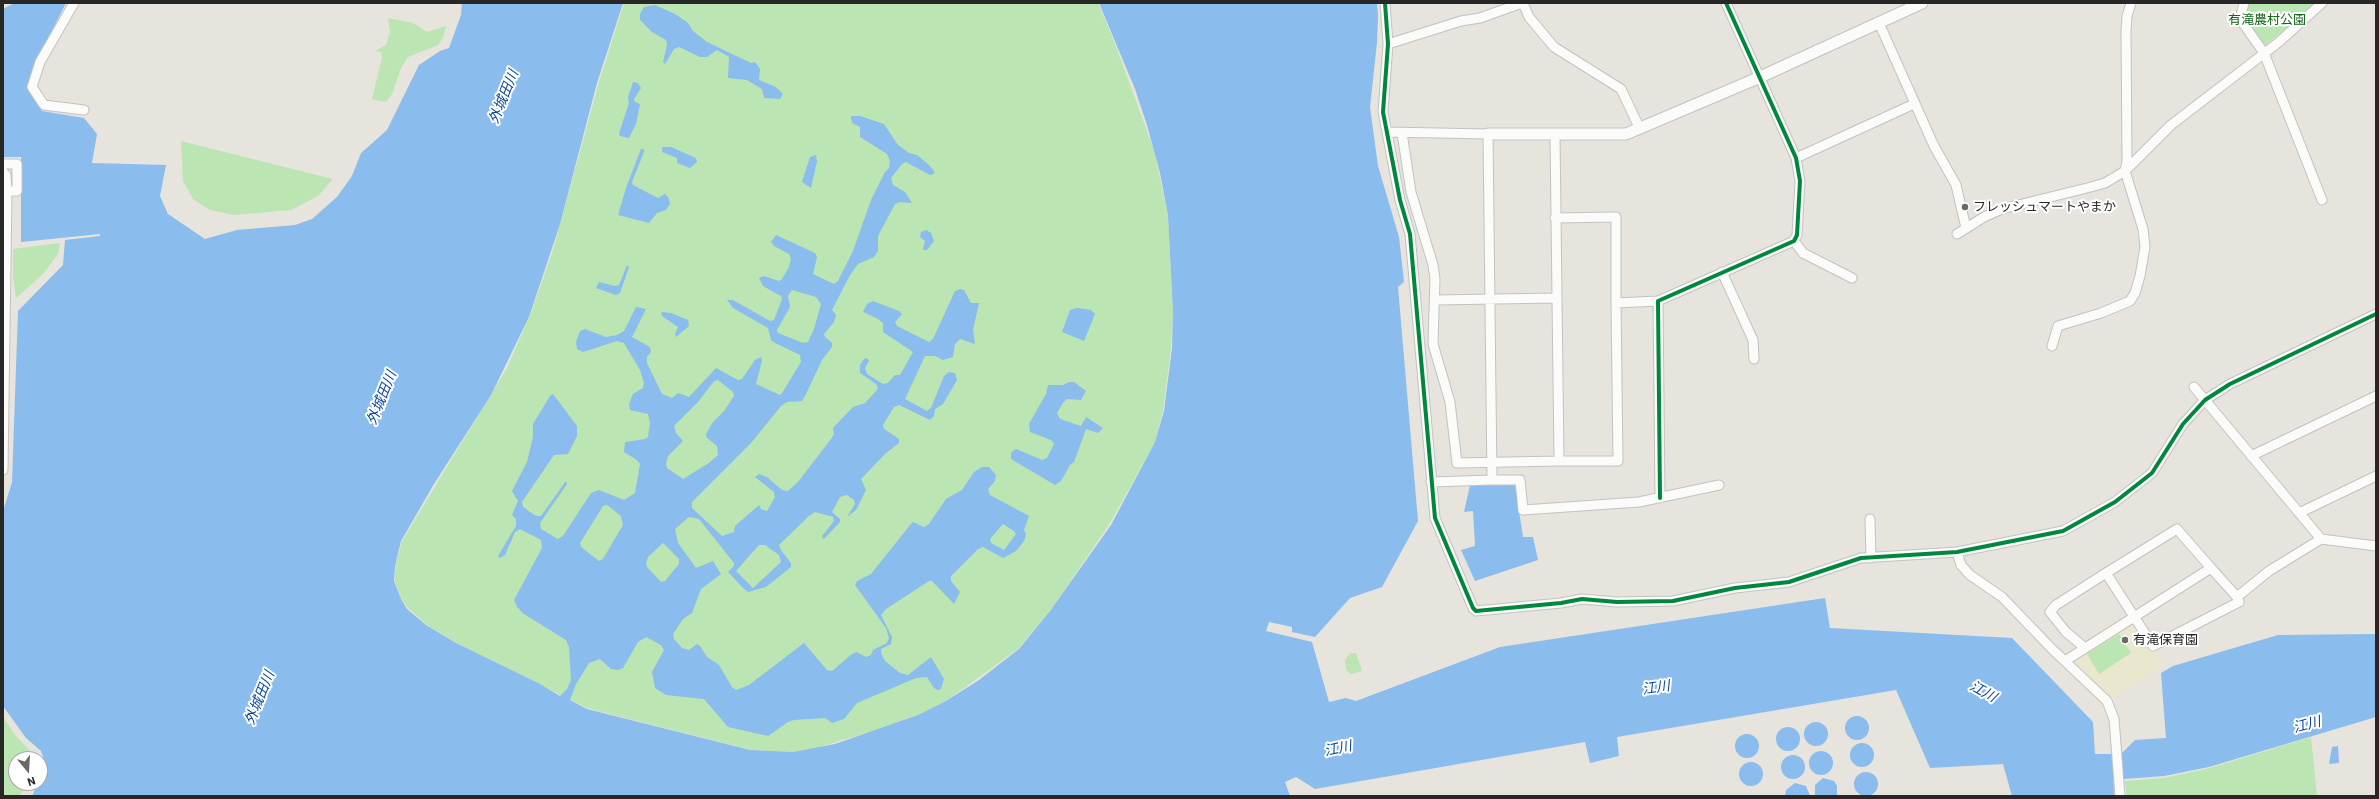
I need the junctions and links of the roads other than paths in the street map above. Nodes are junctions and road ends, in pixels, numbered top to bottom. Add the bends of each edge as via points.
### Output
1 (74, 3) edge
2 (1385, 3) edge
3 (1522, 3) edge
4 (1726, 3) edge
5 (1922, 3) edge
6 (2131, 3) edge
7 (2244, 3) edge
8 (2322, 3) edge
9 (1878, 23) junction
10 (1388, 44) junction
11 (2264, 53) junction
12 (1758, 78) junction
13 (1914, 104) junction
14 (84, 110) dead end
15 (1640, 129) junction
16 (1386, 132) junction
17 (1402, 133) junction
18 (1488, 134) junction
19 (1555, 134) junction
20 (1796, 158) junction
21 (3, 164) edge
22 (2125, 171) junction
23 (3, 172) edge
24 (7, 191) junction
25 (2322, 200) dead end
26 (1555, 218) junction
27 (1966, 228) junction
28 (1957, 234) dead end
29 (1794, 241) junction
30 (1722, 272) junction
31 (1852, 278) dead end
32 (1556, 298) junction
33 (1490, 299) junction
34 (1435, 300) junction
35 (1658, 301) junction
36 (1616, 303) junction
37 (2376, 314) edge
38 (2052, 346) dead end
39 (1754, 359) dead end
40 (2194, 387) dead end
41 (2376, 396) edge
42 (2205, 400) junction
43 (2251, 456) junction
44 (1559, 461) junction
45 (1493, 462) junction
46 (3, 470) edge
47 (2376, 476) edge
48 (1492, 480) junction
49 (1431, 482) junction
50 (1719, 485) dead end
51 (1660, 498) junction
52 (2299, 513) junction
53 (1870, 519) dead end
54 (2321, 539) junction
55 (2376, 546) edge
56 (1957, 552) junction
57 (1870, 558) junction
58 (2210, 568) junction
59 (2106, 573) junction
60 (2237, 597) junction
61 (2134, 617) junction
62 (2085, 648) junction
63 (2065, 661) junction
64 (2120, 796) edge

1 - 14 street via 40,62 32,87 44,105
2 - 10 street
3 - 10 street via 1480,18 1461,21
3 - 15 street via 1529,17 1554,47 1620,89
4 - 12 street
5 - 9 street
6 - 22 street via 2126,32
7 - 11 street via 2240,19
8 - 11 street
9 - 12 street
9 - 13 street
10 - 16 street via 1383,112
11 - 22 street via 2175,122
11 - 25 street
12 - 15 street
12 - 20 street
13 - 20 street
13 - 27 street via 1956,185
15 - 19 street via 1626,134
16 - 17 street
16 - 49 street via 1410,234
17 - 18 street
17 - 34 street via 1411,192 1433,265
18 - 19 street
18 - 33 street
19 - 26 street
20 - 29 street via 1800,181 1797,235
21 - 24 street via 17,164 17,191
22 - 27 street via 2105,183 2002,209
22 - 38 street via 2145,243 2135,293 2130,301 2058,326
23 - 24 street via 6,175
24 - 46 street
26 - 32 street
26 - 36 street via 1616,217
27 - 28 street
29 - 30 street
29 - 31 street via 1803,253
30 - 35 street
30 - 39 street via 1754,340
32 - 33 street
32 - 44 street
33 - 34 street
33 - 45 street
34 - 45 street via 1433,344 1452,413 1457,463
35 - 36 street
35 - 51 street
36 - 44 street via 1618,461
37 - 42 street via 2230,384
40 - 42 street
41 - 43 street
42 - 43 street
42 - 56 street via 2183,424 2152,472 2115,502 2063,530
43 - 52 street
44 - 45 street
45 - 48 street
47 - 52 street
48 - 49 street
48 - 51 street via 1520,480 1523,510 1639,502
49 - 57 street via 1435,518 1476,611 1582,599 1617,602 1673,601 1734,588 1789,582 1861,558
50 - 51 street
52 - 54 street
53 - 57 street
54 - 55 street
54 - 60 street via 2269,571
56 - 57 street
56 - 63 street via 1961,565 1970,575 2002,596
58 - 59 street via 2177,529
58 - 60 street
58 - 61 street
59 - 61 street
59 - 62 street via 2050,612 2066,632
60 - 61 street via 2238,602 2153,646
61 - 62 street
62 - 63 street
63 - 64 street via 2107,701 2111,709

